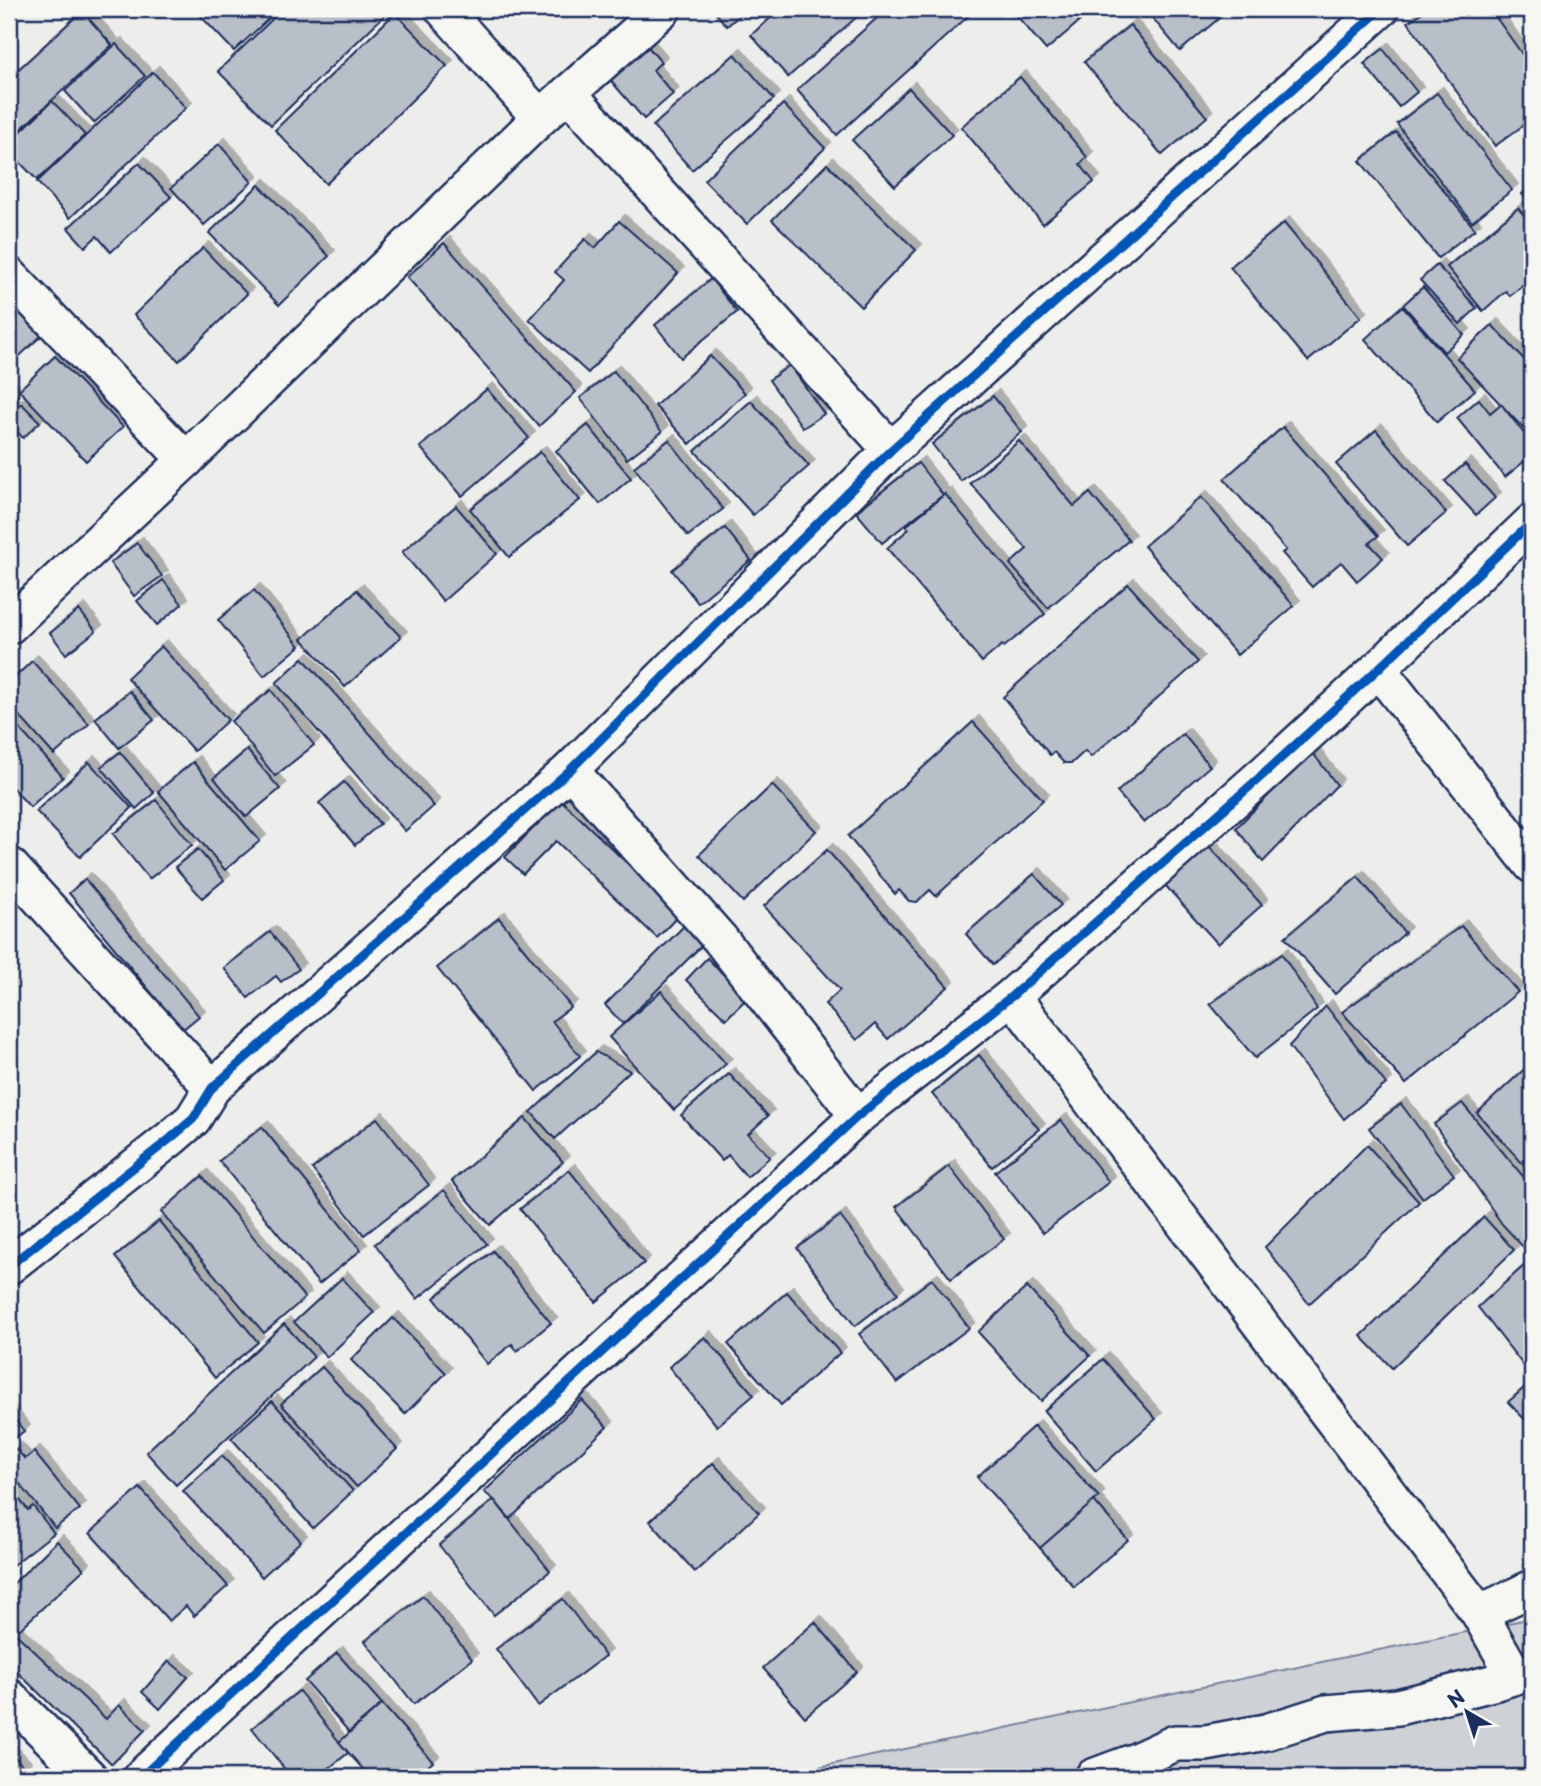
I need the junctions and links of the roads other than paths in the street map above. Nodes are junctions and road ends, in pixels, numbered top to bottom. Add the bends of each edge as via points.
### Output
1 (443, 9) edge
2 (663, 9) edge
3 (1381, 9) edge
4 (568, 93) junction
5 (540, 118) junction
6 (9, 275) edge
7 (891, 450) junction
8 (186, 460) junction
9 (1532, 522) edge
10 (9, 626) edge
11 (1378, 669) junction
12 (570, 769) junction
13 (9, 865) edge
14 (1532, 865) edge
15 (1012, 996) junction
16 (212, 1088) junction
17 (858, 1116) junction
18 (9, 1266) edge
19 (1532, 1588) edge
20 (1479, 1613) junction
21 (1524, 1674) edge
22 (9, 1697) edge
23 (89, 1777) edge
24 (142, 1777) edge
25 (1093, 1777) edge

1 - 5 street
2 - 4 street
3 - 7 street
4 - 5 street
4 - 7 street
5 - 8 street
6 - 8 street
7 - 12 street
8 - 10 street
9 - 11 street
11 - 14 street
11 - 15 street
12 - 16 street
12 - 17 street via 720,939
13 - 16 street
15 - 17 street
15 - 20 street
16 - 18 street via 193,1119
17 - 24 street
19 - 20 street
20 - 21 street
21 - 25 street via 1398,1707 1326,1713 1265,1732 1206,1743 1175,1743
22 - 23 street

